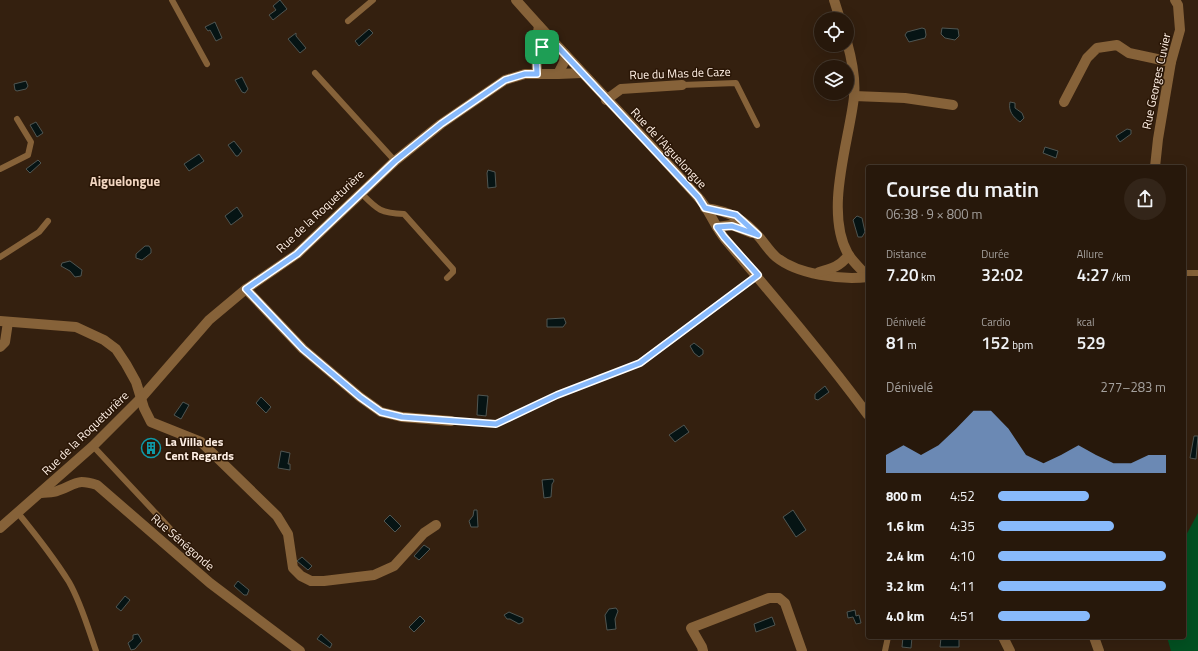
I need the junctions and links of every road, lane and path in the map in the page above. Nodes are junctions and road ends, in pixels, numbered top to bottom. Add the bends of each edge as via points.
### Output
1 (172, 0) edge
2 (373, 0) edge
3 (516, 0) edge
4 (834, 0) edge
5 (1176, 0) edge
6 (838, 12) edge
7 (348, 21) dead end
8 (539, 26) junction
9 (557, 46) junction
10 (536, 52) junction
11 (565, 54) junction
12 (1171, 62) junction
13 (207, 64) dead end
14 (314, 73) dead end
15 (582, 73) junction
16 (537, 74) junction
17 (558, 74) junction
18 (682, 84) joint
19 (854, 96) edge
20 (606, 100) junction
21 (853, 100) edge
22 (1064, 102) dead end
23 (953, 105) dead end
24 (17, 120) dead end
25 (757, 125) dead end
26 (395, 161) junction
27 (1155, 165) edge
28 (0, 169) edge
29 (360, 192) junction
30 (705, 208) junction
31 (48, 221) dead end
32 (717, 227) junction
33 (758, 235) junction
34 (849, 255) junction
35 (0, 257) edge
36 (814, 273) junction
37 (1186, 273) edge
38 (1198, 273) edge
39 (758, 275) junction
40 (866, 275) edge
41 (866, 277) edge
42 (448, 278) dead end
43 (246, 289) junction
44 (4, 322) edge
45 (0, 347) edge
46 (142, 397) junction
47 (866, 412) edge
48 (451, 421) joint
49 (93, 446) junction
50 (41, 493) junction
51 (18, 513) junction
52 (436, 525) dead end
53 (0, 528) edge
54 (191, 551) dead end
55 (888, 639) edge
56 (1004, 639) edge
57 (1095, 639) edge
58 (96, 651) edge
59 (300, 651) edge
60 (703, 651) edge
61 (802, 651) edge
62 (885, 651) edge
63 (1010, 651) edge
64 (1099, 651) edge

1 - 13 lane
2 - 7 lane
3 - 8 street, Rue de l'Aiguelongue
4 - 6 street
5 - 12 street, Rue Georges Cuvier via 1180,30
8 - 9 street, Rue de l'Aiguelongue
8 - 10 street
9 - 10 street via 542,47
9 - 11 street, Rue de l'Aiguelongue
10 - 16 street
11 - 15 street, Rue de l'Aiguelongue
11 - 17 street
12 - 22 street via 1128,53 1117,45 1097,48 1087,58
12 - 27 street, Rue Georges Cuvier
14 - 26 lane
15 - 17 street, Rue de la Roqueturière
15 - 20 street, Rue de l'Aiguelongue
16 - 17 street, Rue de la Roqueturière
16 - 26 street, Rue de la Roqueturière via 525,74 505,80 441,124
18 - 20 street, Rue du Mas de Caze via 621,89
18 - 25 lane, Rue du Mas de Caze via 736,83
19 - 23 street via 905,98
20 - 30 street, Rue de l'Aiguelongue via 698,197
21 - 34 street via 838,191 839,224
24 - 28 lane via 31,142 28,154
26 - 29 street, Rue de la Roqueturière
29 - 42 lane via 377,210 404,214 452,269 453,272
29 - 43 street, Rue de la Roqueturière via 297,254
30 - 32 street, Rue de l'Aiguelongue
30 - 33 street via 736,215
31 - 35 lane via 39,232
32 - 33 street via 732,226
32 - 39 street, Rue de l'Aiguelongue
33 - 36 street via 776,256 787,264
34 - 36 street via 834,268
34 - 40 street
36 - 41 street via 836,277
37 - 38 lane
39 - 47 street, Rue de l'Aiguelongue
39 - 48 lane via 640,363 557,395 496,424
43 - 46 street, Rue de la Roqueturière via 209,320
43 - 48 street via 303,349 381,412 402,417
44 - 45 street via 5,342
44 - 46 street via 76,327 104,340 116,349
46 - 49 street, Rue de la Roqueturière
46 - 52 street via 151,422 201,442 277,516 288,534 293,568 306,579 324,581 383,572 394,566 424,533
49 - 50 street, Rue de la Roqueturière
49 - 54 lane
50 - 51 street, Rue de la Roqueturière
50 - 59 street, Rue Sénégonde via 57,491 73,483 86,481 97,485 210,583
51 - 53 street, Rue de la Roqueturière
51 - 58 lane via 36,534 69,583
55 - 62 lane
56 - 63 street
57 - 64 street
60 - 61 street via 691,628 769,598 778,598 785,603

